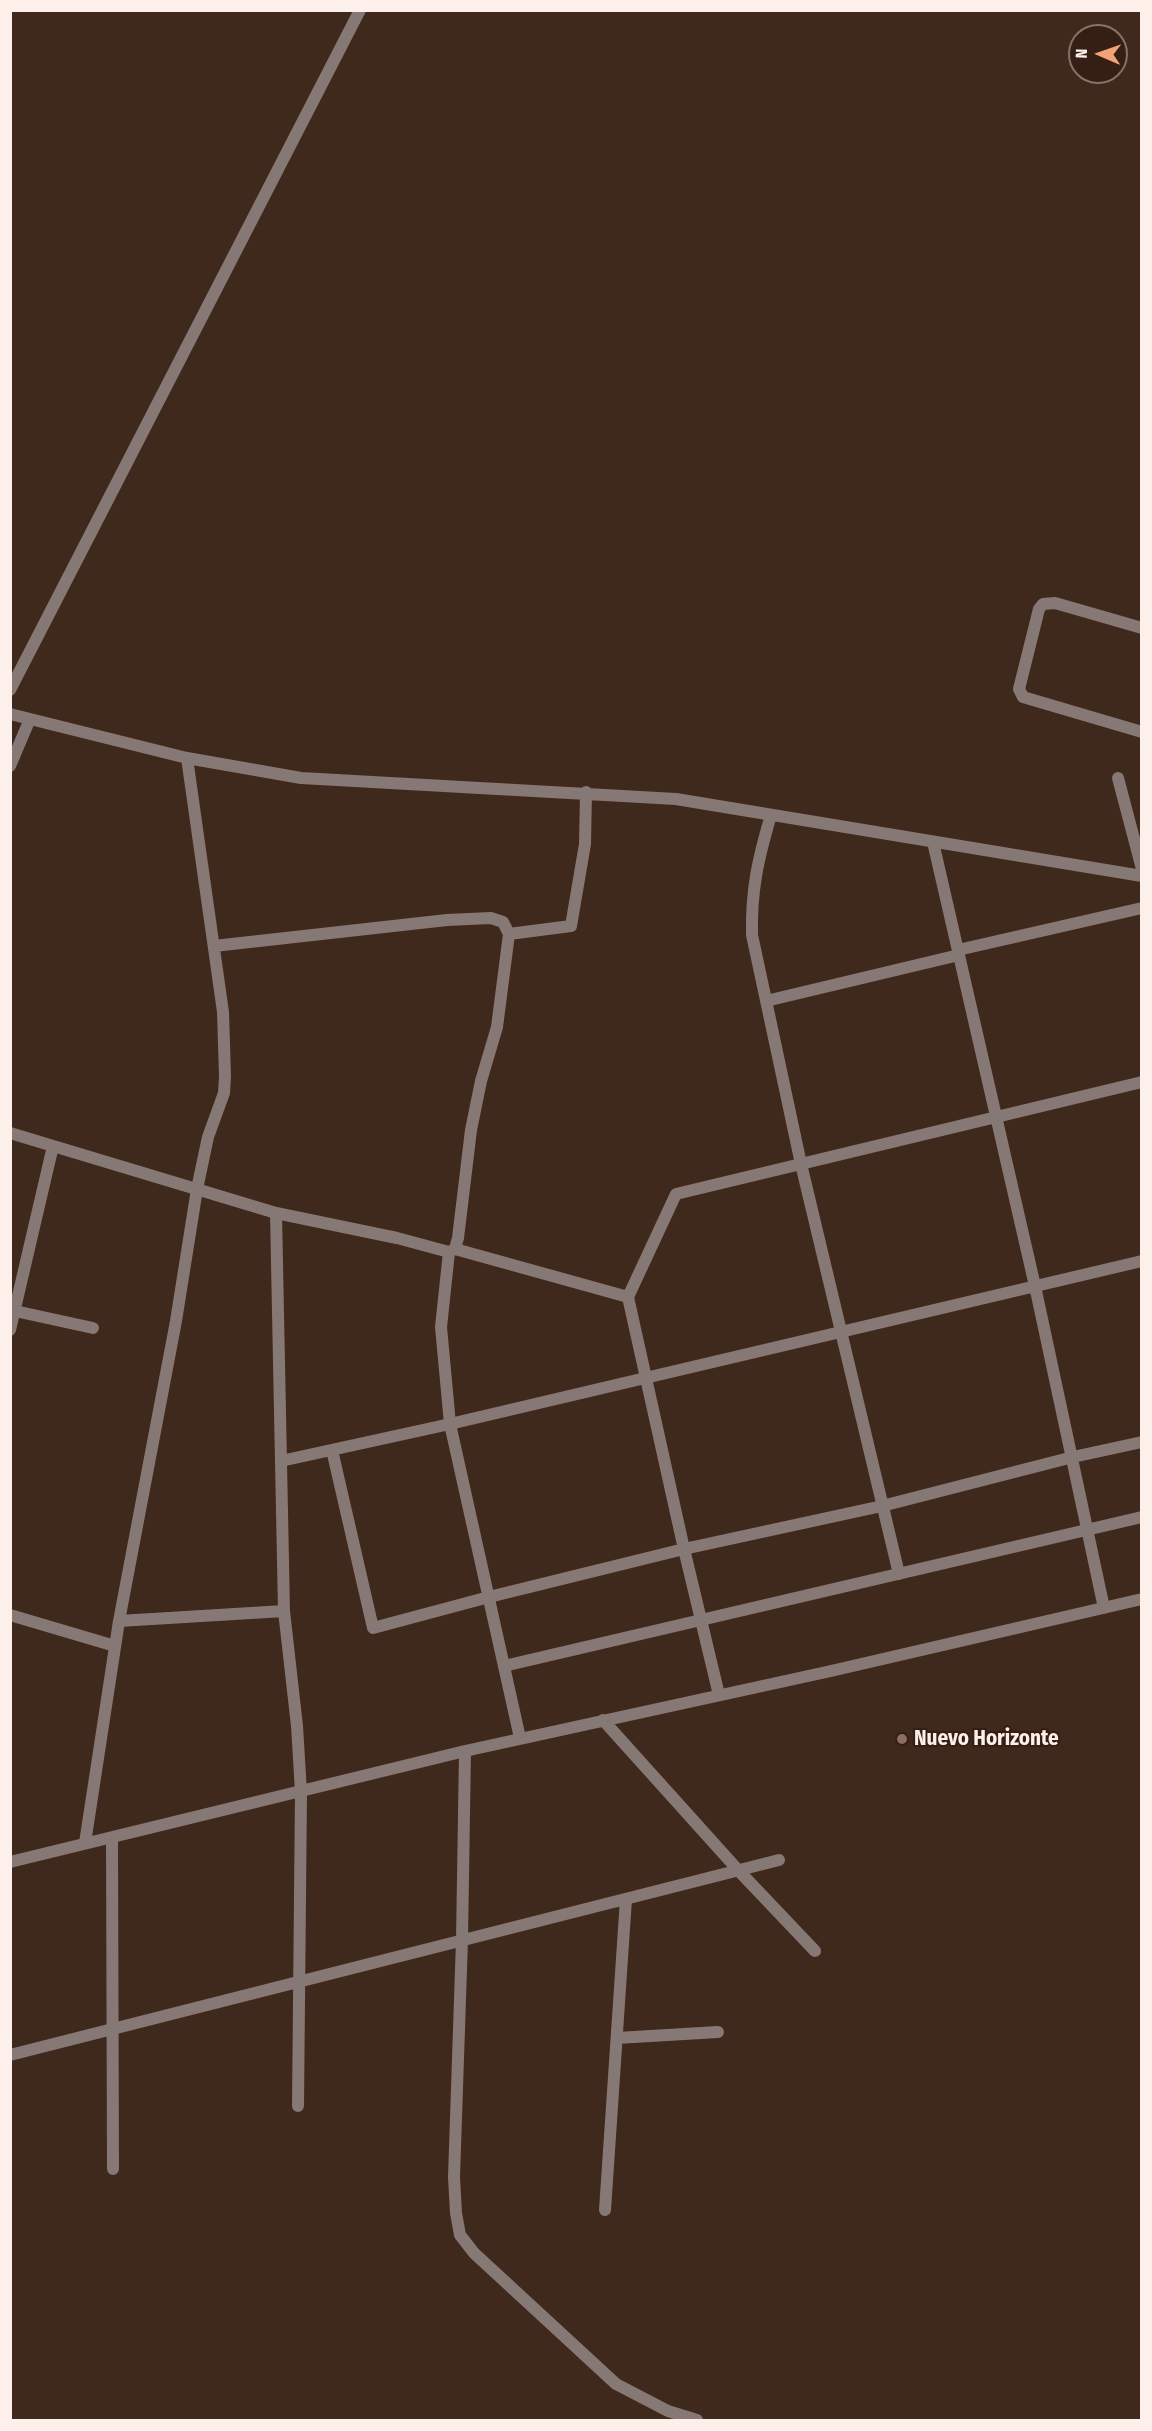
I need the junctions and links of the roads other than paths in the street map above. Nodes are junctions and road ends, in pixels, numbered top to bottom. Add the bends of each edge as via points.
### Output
1 (360, 10) edge
2 (1142, 628) edge
3 (10, 690) edge
4 (10, 714) edge
5 (30, 719) junction
6 (1142, 732) edge
7 (187, 758) junction
8 (10, 766) edge
9 (1118, 778) dead end
10 (586, 792) junction
11 (771, 815) junction
12 (933, 842) junction
13 (1142, 869) edge
14 (1142, 876) edge
15 (1142, 908) edge
16 (509, 934) junction
17 (214, 946) junction
18 (958, 952) junction
19 (766, 1001) junction
20 (1142, 1082) edge
21 (996, 1117) junction
22 (10, 1133) edge
23 (53, 1146) junction
24 (801, 1164) junction
25 (197, 1189) junction
26 (276, 1213) junction
27 (452, 1251) junction
28 (1142, 1261) edge
29 (1035, 1286) junction
30 (628, 1297) junction
31 (15, 1311) junction
32 (93, 1328) dead end
33 (10, 1330) edge
34 (840, 1332) junction
35 (646, 1378) junction
36 (450, 1424) junction
37 (1142, 1442) edge
38 (332, 1450) junction
39 (1073, 1457) junction
40 (281, 1461) junction
41 (882, 1506) junction
42 (1142, 1517) edge
43 (1089, 1530) junction
44 (684, 1548) junction
45 (899, 1574) junction
46 (489, 1597) junction
47 (1142, 1599) edge
48 (1104, 1608) junction
49 (284, 1611) junction
50 (10, 1615) edge
51 (700, 1620) junction
52 (119, 1621) junction
53 (116, 1646) junction
54 (504, 1666) junction
55 (719, 1695) junction
56 (603, 1720) junction
57 (520, 1738) junction
58 (465, 1751) junction
59 (300, 1792) junction
60 (112, 1838) junction
61 (85, 1843) junction
62 (779, 1860) dead end
63 (10, 1862) edge
64 (738, 1870) junction
65 (626, 1899) junction
66 (462, 1940) junction
67 (815, 1951) dead end
68 (298, 1982) junction
69 (112, 2029) junction
70 (718, 2032) dead end
71 (617, 2038) junction
72 (10, 2055) edge
73 (298, 2106) dead end
74 (113, 2169) dead end
75 (605, 2210) dead end
76 (697, 2421) edge

1 - 3 street
2 - 6 street via 1055,603 1043,604 1019,689 1023,697
4 - 5 street
5 - 7 street
5 - 8 street
7 - 10 street via 301,778
7 - 17 street
9 - 13 street
10 - 11 street via 676,799
10 - 16 street via 585,844 571,926
11 - 12 street
11 - 19 street via 751,900 752,935
12 - 14 street
12 - 18 street
15 - 18 street
16 - 17 street via 503,922 491,918
16 - 27 street via 497,1027 471,1130 459,1238
17 - 25 street via 223,1012 224,1093 208,1137
18 - 19 street
18 - 21 street
19 - 24 street
20 - 21 street
21 - 24 street
21 - 29 street
22 - 23 street
23 - 25 street
23 - 31 street
24 - 30 street via 676,1194
24 - 34 street
25 - 26 street
25 - 52 street
26 - 27 street
26 - 40 street
27 - 30 street
27 - 36 street via 441,1327
28 - 29 street
29 - 34 street
29 - 39 street
30 - 35 street
31 - 32 street
31 - 33 street
34 - 35 street
34 - 41 street
35 - 36 street
35 - 44 street
36 - 38 street
36 - 46 street
37 - 39 street
38 - 40 street
38 - 46 street via 373,1628
39 - 41 street
39 - 43 street
40 - 49 street
41 - 44 street
41 - 45 street
42 - 43 street
43 - 45 street
43 - 48 street
44 - 46 street
44 - 51 street
45 - 51 street
46 - 54 street
47 - 48 street
48 - 55 street
49 - 52 street
49 - 59 street
50 - 53 street
51 - 54 street
51 - 55 street
52 - 53 street
53 - 61 street
54 - 57 street
55 - 56 street
56 - 57 street
56 - 64 street
57 - 58 street
58 - 59 street
58 - 66 street
59 - 60 street
59 - 68 street
60 - 61 street
60 - 69 street
61 - 63 street
62 - 64 street
64 - 65 street
64 - 67 street
65 - 66 street
65 - 71 street
66 - 68 street
66 - 76 street via 454,2177 460,2235 474,2253 616,2384
68 - 69 street
68 - 73 street
69 - 72 street
69 - 74 street
70 - 71 street
71 - 75 street

